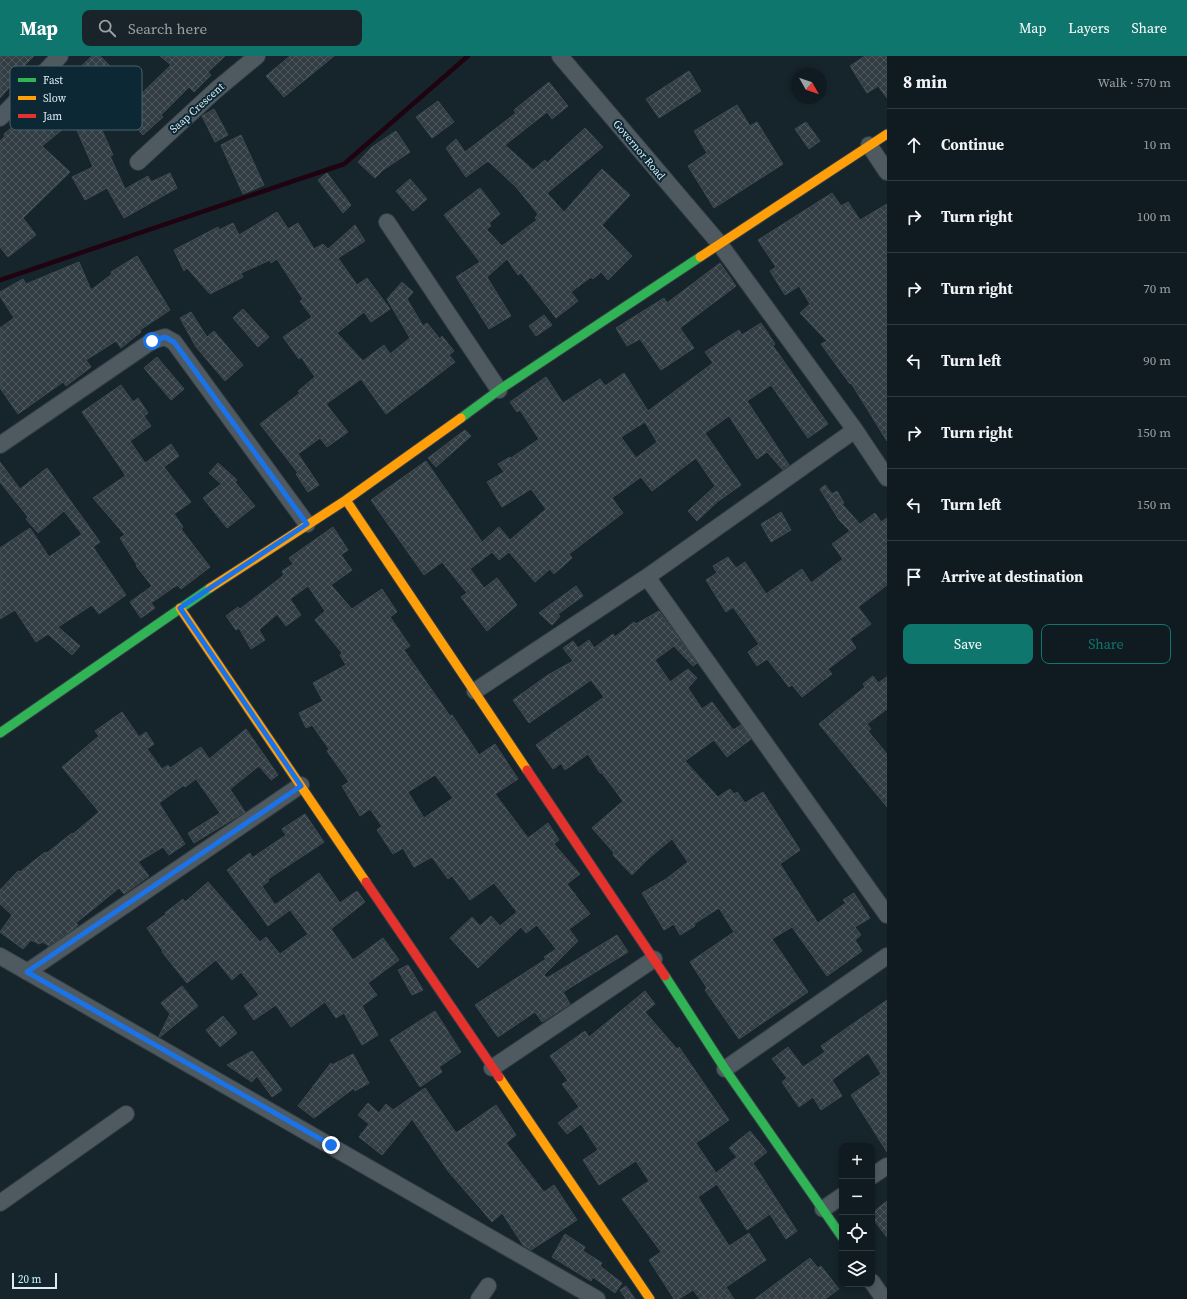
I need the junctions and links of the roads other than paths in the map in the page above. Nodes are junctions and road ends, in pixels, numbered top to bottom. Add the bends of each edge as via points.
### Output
1 (60, 56) edge
2 (257, 56) edge
3 (560, 56) edge
4 (50, 66) edge
5 (10, 108) edge
6 (0, 118) edge
7 (887, 134) edge
8 (869, 145) junction
9 (138, 162) dead end
10 (887, 172) edge
11 (388, 222) dead end
12 (719, 243) junction
13 (499, 390) junction
14 (855, 430) junction
15 (0, 445) edge
16 (887, 478) edge
17 (346, 500) junction
18 (307, 524) junction
19 (647, 577) junction
20 (180, 608) junction
21 (475, 691) junction
22 (0, 733) edge
23 (301, 786) junction
24 (887, 915) edge
25 (0, 956) edge
26 (887, 956) edge
27 (654, 958) junction
28 (27, 972) junction
29 (492, 1068) junction
30 (725, 1069) junction
31 (126, 1114) dead end
32 (887, 1166) edge
33 (875, 1174) edge
34 (839, 1198) edge
35 (0, 1203) edge
36 (823, 1209) junction
37 (839, 1233) edge
38 (488, 1286) dead end
39 (875, 1286) edge
40 (479, 1299) edge
41 (597, 1299) edge
42 (650, 1299) edge
43 (884, 1299) edge

1 - 4 street
2 - 9 street, Saap Crescent
3 - 12 street, Governor Road
5 - 6 street
7 - 8 street
8 - 10 street
8 - 12 street
11 - 13 street
12 - 13 street
12 - 14 street, Governor Road
13 - 17 street
14 - 16 street, Governor Road
14 - 19 street
15 - 18 street via 152,341 165,337 174,342
17 - 18 street
17 - 21 street
18 - 20 street
19 - 21 street
19 - 24 street
20 - 22 street
20 - 23 street
21 - 27 street
23 - 28 street
23 - 29 street
25 - 28 street
26 - 30 street
27 - 29 street
27 - 30 street
28 - 41 street
29 - 42 street
30 - 36 street
31 - 35 street
32 - 33 street
34 - 36 street
36 - 37 street
38 - 40 street
39 - 43 street

